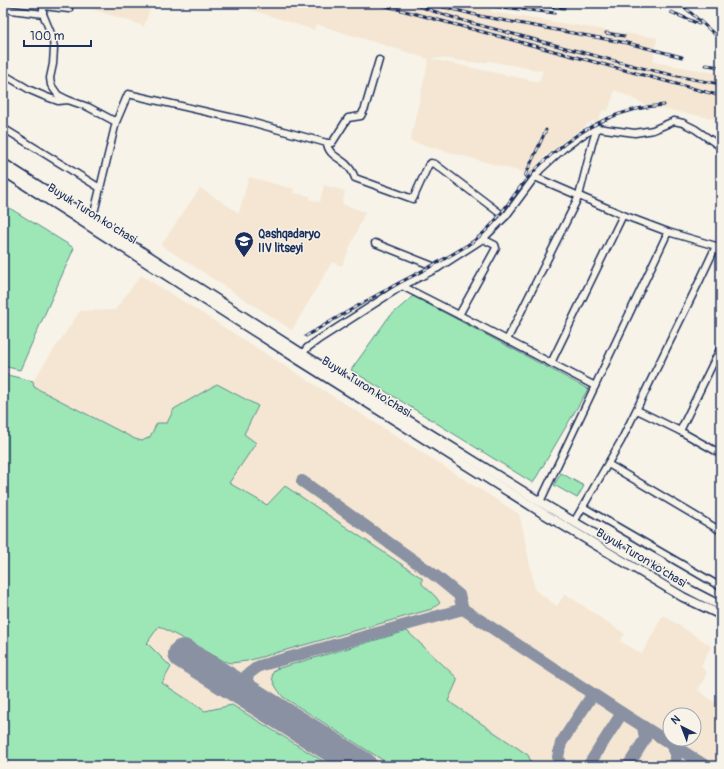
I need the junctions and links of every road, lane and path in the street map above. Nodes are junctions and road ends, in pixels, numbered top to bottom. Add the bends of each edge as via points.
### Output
1 (42, 5) edge
2 (3, 8) edge
3 (69, 9) dead end
4 (43, 14) junction
5 (379, 60) dead end
6 (3, 74) edge
7 (68, 100) junction
8 (116, 122) junction
9 (3, 128) edge
10 (597, 128) junction
11 (327, 143) junction
12 (721, 147) edge
13 (3, 163) edge
14 (3, 171) edge
15 (535, 177) junction
16 (100, 188) junction
17 (579, 196) junction
18 (624, 215) junction
19 (506, 216) junction
20 (90, 219) junction
21 (668, 232) junction
22 (483, 239) junction
23 (375, 243) dead end
24 (718, 246) edge
25 (438, 268) junction
26 (402, 286) junction
27 (459, 315) junction
28 (507, 340) junction
29 (721, 347) edge
30 (301, 357) junction
31 (551, 363) junction
32 (595, 386) junction
33 (637, 410) junction
34 (680, 431) junction
35 (721, 454) edge
36 (608, 464) junction
37 (540, 502) junction
38 (583, 507) junction
39 (574, 522) junction
40 (721, 531) edge
41 (721, 587) edge
42 (721, 606) edge
43 (721, 615) edge

1 - 3 street
1 - 4 street
2 - 4 street
4 - 7 street via 54,48 51,85 58,95
5 - 11 street via 361,116 348,118 332,144
6 - 7 street via 44,96 58,101
7 - 8 street
8 - 11 street via 128,94 247,121
8 - 16 street
9 - 16 street
10 - 12 street via 635,133 653,130 674,120 695,129
10 - 15 street via 564,148
10 - 17 street
11 - 19 street via 327,148 352,170 355,178 413,199 428,166 431,163 435,164
13 - 20 main road, Buyuk Turon ko'chasi
14 - 30 main road, Buyuk Turon ko'chasi
15 - 17 street
15 - 19 street
16 - 20 street
17 - 18 street
17 - 28 street
18 - 21 street
18 - 31 street
19 - 22 street
20 - 30 main road, Buyuk Turon ko'chasi
21 - 24 street
21 - 32 street
22 - 25 street
22 - 27 street via 496,248
23 - 25 street
24 - 33 street
25 - 26 street
26 - 27 street
26 - 30 street via 311,345
27 - 28 street
28 - 31 street
29 - 34 street
30 - 37 main road, Buyuk Turon ko'chasi
30 - 43 main road, Buyuk Turon ko'chasi via 541,512 683,597
31 - 32 street
32 - 37 street
33 - 34 street
33 - 36 street
34 - 35 street
36 - 38 street
36 - 40 street
37 - 39 main road, Buyuk Turon ko'chasi
38 - 39 street
38 - 41 street
39 - 42 main road, Buyuk Turon ko'chasi

